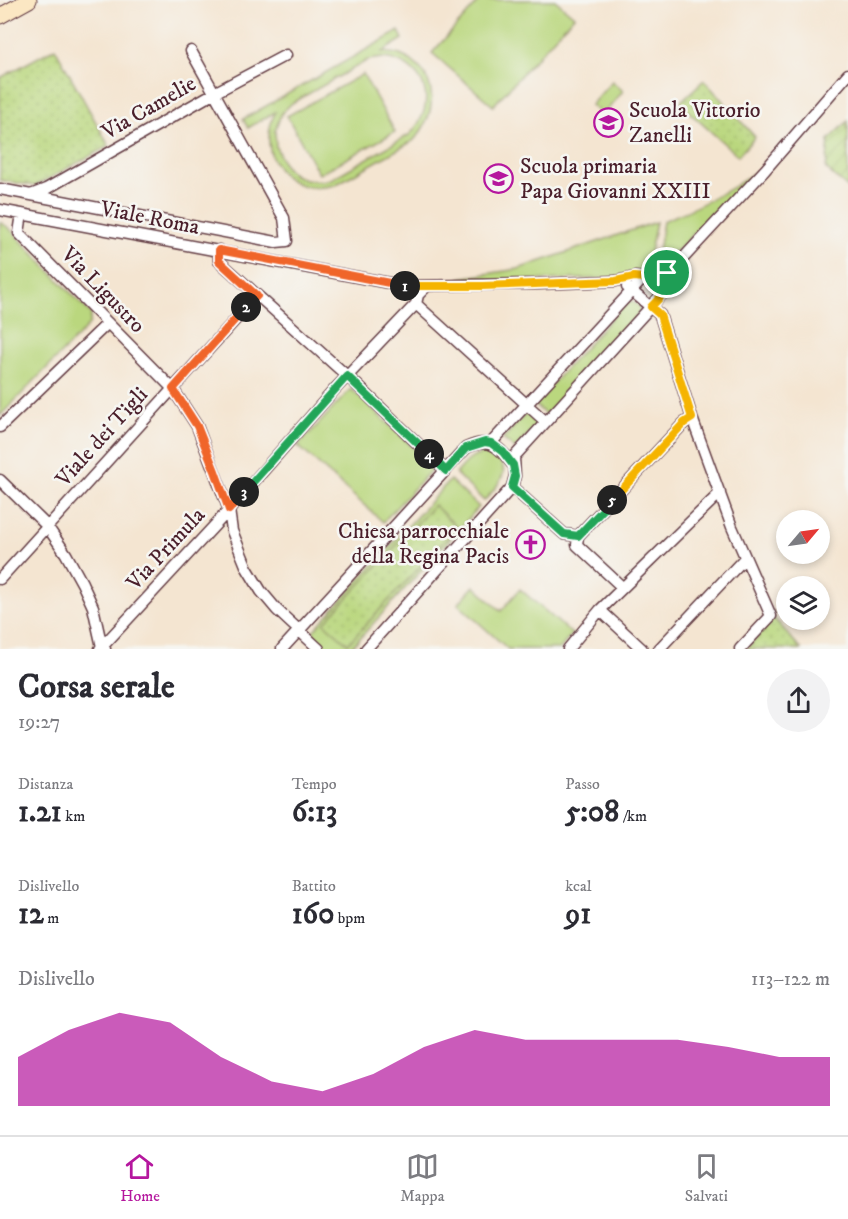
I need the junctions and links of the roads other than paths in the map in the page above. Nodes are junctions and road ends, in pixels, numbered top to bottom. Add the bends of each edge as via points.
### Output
1 (30, 0) edge
2 (0, 16) edge
3 (191, 51) dead end
4 (286, 55) dead end
5 (848, 74) edge
6 (214, 93) junction
7 (0, 189) edge
8 (19, 193) junction
9 (31, 195) junction
10 (0, 210) edge
11 (22, 214) junction
12 (219, 250) junction
13 (667, 273) junction
14 (643, 278) junction
15 (616, 281) junction
16 (426, 287) junction
17 (633, 290) junction
18 (257, 296) junction
19 (416, 304) junction
20 (651, 307) junction
21 (108, 323) junction
22 (347, 376) junction
23 (173, 389) junction
24 (528, 405) junction
25 (692, 418) junction
26 (546, 422) junction
27 (0, 427) edge
28 (491, 443) junction
29 (513, 465) junction
30 (446, 471) junction
31 (0, 480) edge
32 (512, 487) junction
33 (720, 493) junction
34 (229, 510) junction
35 (47, 526) junction
36 (578, 536) junction
37 (744, 559) junction
38 (0, 579) edge
39 (622, 587) junction
40 (600, 610) junction
41 (299, 630) junction
42 (102, 648) edge
43 (282, 649) edge
44 (319, 649) edge
45 (366, 649) edge
46 (568, 649) edge
47 (642, 649) edge
48 (659, 649) edge
49 (740, 649) edge

1 - 2 main road
3 - 6 street
4 - 6 street, Via Camelie
5 - 13 street via 765,170
6 - 9 street, Via Camelie
6 - 9 street, Viale Roma via 284,218 287,241
7 - 8 street, Viale Roma
8 - 9 street, Viale Roma
8 - 11 street via 16,206
9 - 11 street
10 - 11 street, Viale Roma
11 - 12 street, Viale Roma
11 - 21 street, Via Ligustro via 19,233
12 - 16 street, Viale Roma
12 - 18 street via 219,261
13 - 14 street, Viale Roma via 654,268
13 - 20 street via 668,287
14 - 15 street, Viale Roma
14 - 17 street
15 - 16 street, Viale Roma
15 - 17 street, Viale Roma
16 - 19 street, Via Primula
17 - 20 street, Viale Roma
17 - 24 street
18 - 22 street
18 - 23 street, Viale dei Tigli
19 - 22 street, Via Primula
19 - 24 street
20 - 25 street, Viale Roma via 660,315
20 - 26 street
21 - 23 street, Via Ligustro
21 - 27 street
22 - 30 street
22 - 34 street, Via Primula
23 - 34 street, Via Ligustro via 197,426
23 - 35 street, Viale dei Tigli
24 - 26 street
24 - 28 street
25 - 33 street, Viale Roma
25 - 36 street
26 - 29 street via 514,457
28 - 29 street
28 - 30 street via 466,448
29 - 32 street
30 - 41 street
31 - 35 street
32 - 36 street via 564,534
32 - 45 street
33 - 37 street, Viale Roma
33 - 39 street
34 - 41 street, Via Ligustro via 232,531 247,568 261,591
34 - 42 street, Via Primula
35 - 38 street, Viale dei Tigli
35 - 42 street via 93,607
36 - 39 street via 578,545
37 - 48 street
37 - 49 street, Viale Roma via 771,616
39 - 40 street
40 - 46 street
40 - 47 street
41 - 43 street
41 - 44 street, Via Ligustro

